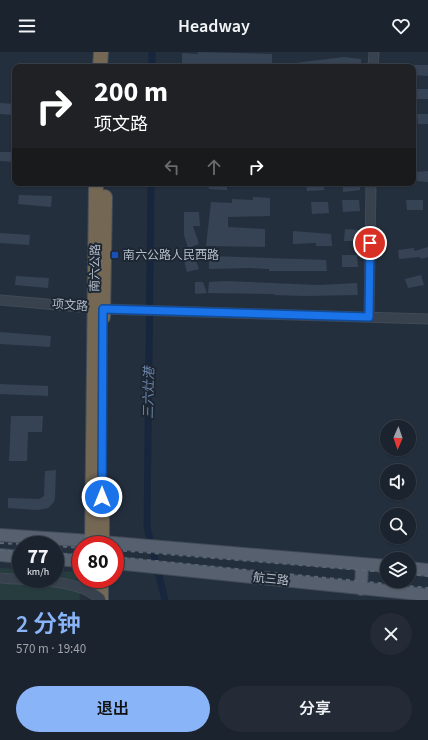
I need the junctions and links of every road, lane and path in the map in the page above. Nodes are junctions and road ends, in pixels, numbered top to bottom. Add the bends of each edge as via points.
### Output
1 (101, 52) edge
2 (110, 52) edge
3 (374, 52) edge
4 (100, 64) edge
5 (110, 64) edge
6 (373, 64) edge
7 (96, 186) edge
8 (106, 186) edge
9 (371, 186) edge
10 (0, 300) edge
11 (99, 308) junction
12 (369, 317) junction
13 (428, 319) edge
14 (1, 535) edge
15 (97, 536) edge
16 (72, 541) edge
17 (124, 544) edge
18 (0, 555) edge
19 (12, 556) edge
20 (0, 560) edge
21 (12, 561) edge
22 (124, 564) edge
23 (362, 564) junction
24 (380, 565) edge
25 (416, 569) edge
26 (428, 570) edge
27 (0, 578) edge
28 (92, 588) edge
29 (102, 588) edge
30 (361, 589) junction
31 (428, 596) edge
32 (92, 600) edge
33 (101, 600) edge

1 - 4 highway
2 - 5 highway
3 - 6 street
7 - 11 highway, 南六公路
8 - 11 highway, 南六公路
9 - 12 street
10 - 11 street, 项文路
11 - 12 street, 项文路
11 - 15 highway, 南六公路
12 - 13 street, 项文路
14 - 16 main road
17 - 23 main road
18 - 19 main road
20 - 21 street
22 - 30 main road, 航三路
23 - 24 main road
23 - 30 main road
25 - 26 main road
27 - 33 street, bridge via 69,584 84,588
28 - 32 highway
29 - 33 highway
30 - 31 main road, 航三路

